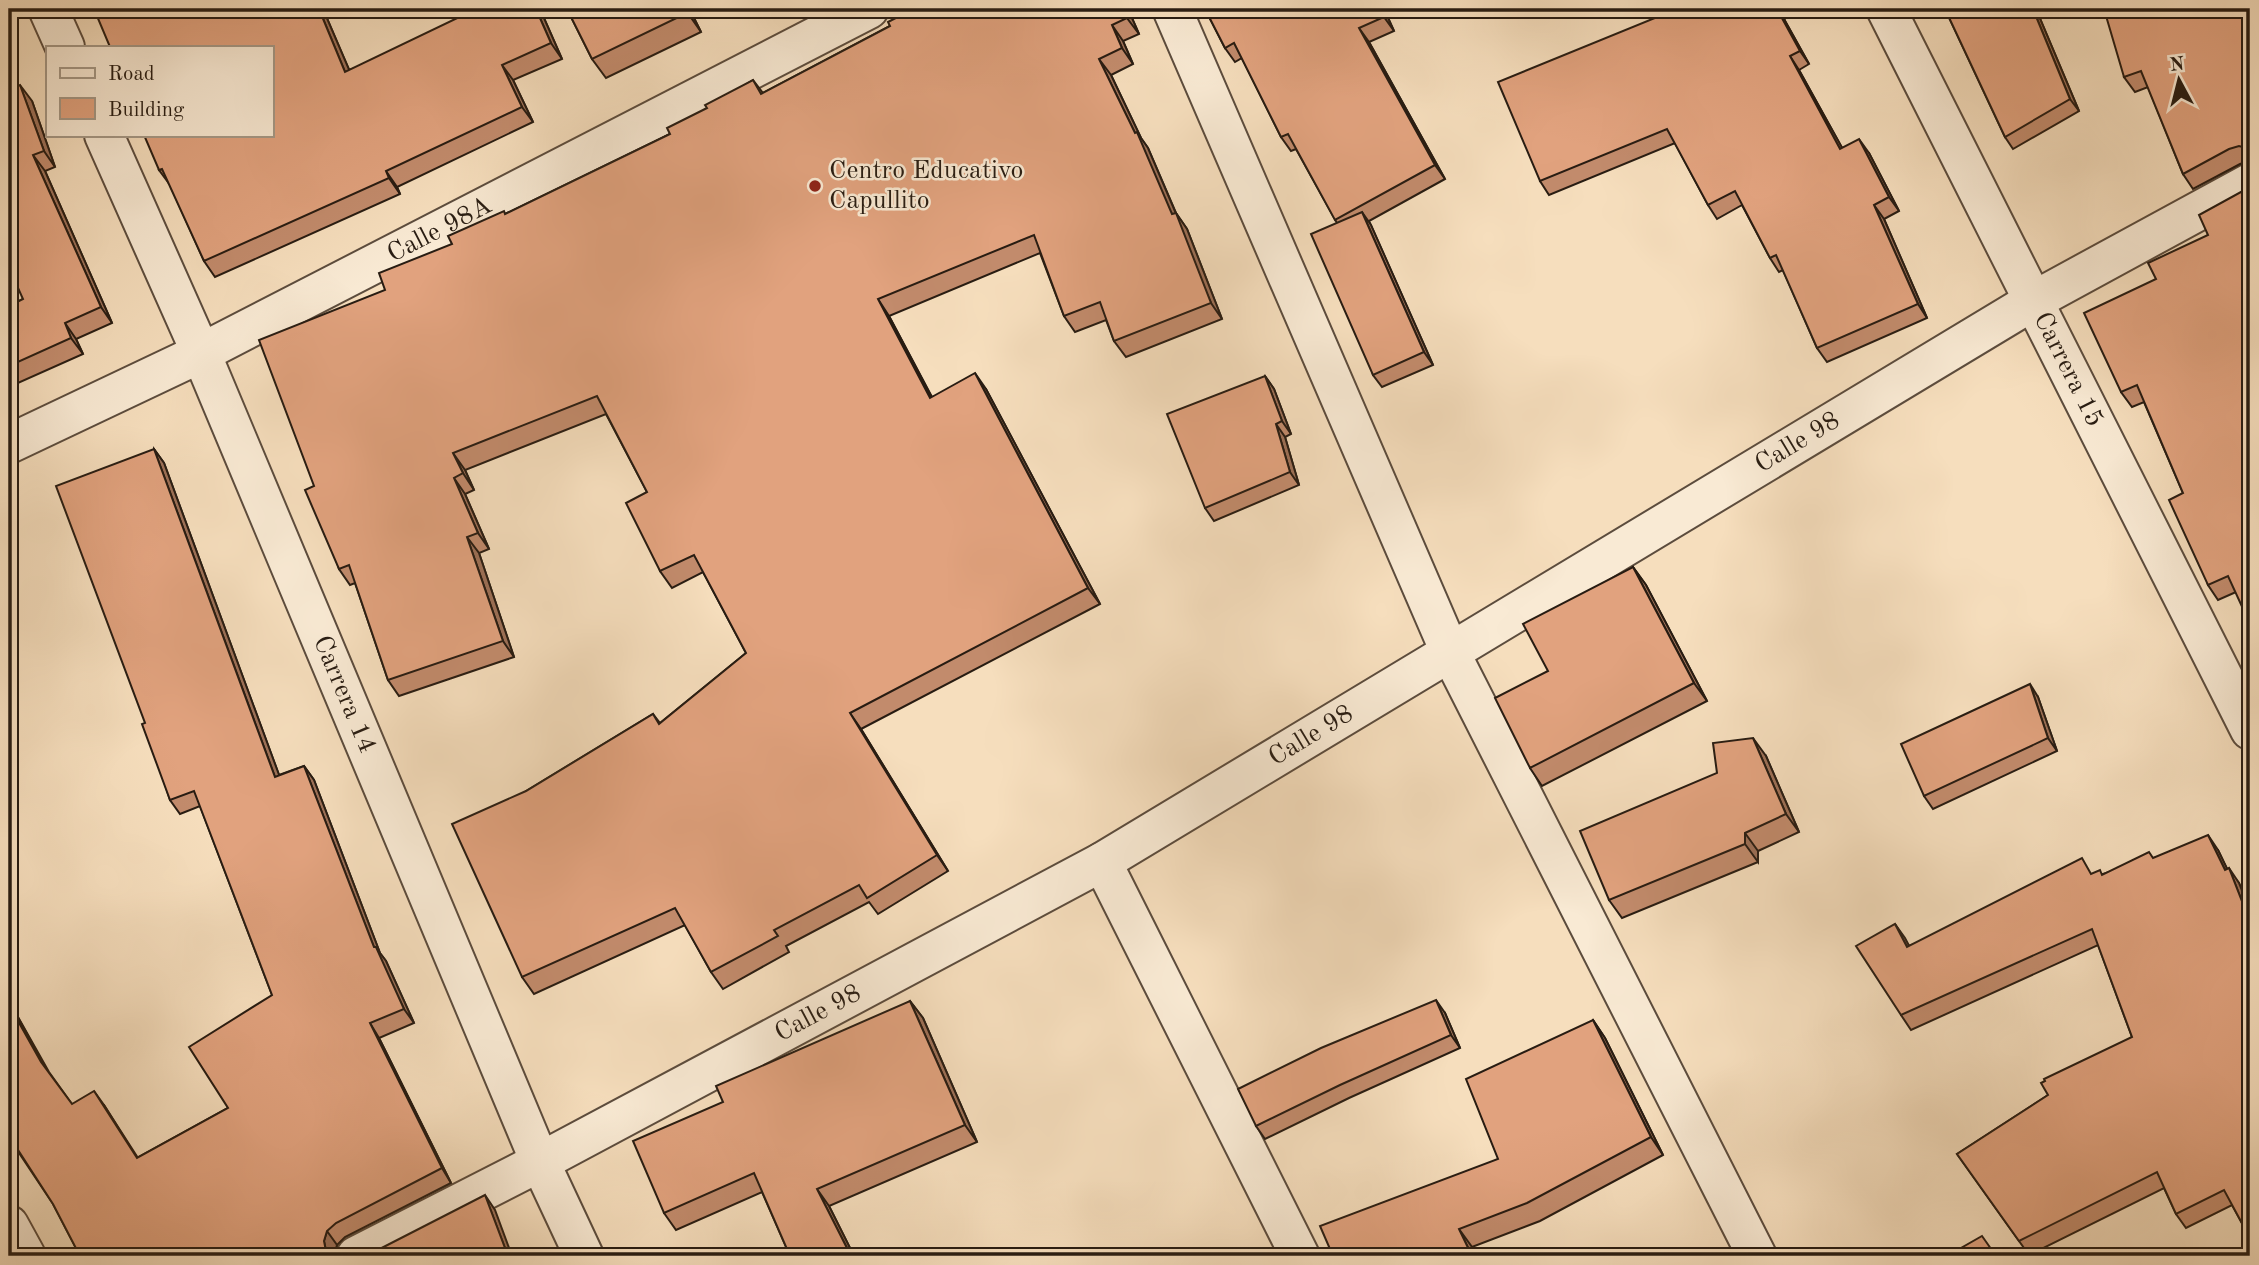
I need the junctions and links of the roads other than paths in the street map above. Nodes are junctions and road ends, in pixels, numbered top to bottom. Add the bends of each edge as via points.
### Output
1 (48, 9) edge
2 (869, 9) edge
3 (1172, 9) edge
4 (1886, 9) edge
5 (65, 46) edge
6 (104, 136) edge
7 (2250, 183) edge
8 (2034, 301) junction
9 (201, 353) junction
10 (9, 444) edge
11 (1450, 652) junction
12 (2250, 730) edge
13 (1102, 862) junction
14 (540, 1162) junction
15 (9, 1225) edge
16 (26, 1256) edge
17 (356, 1256) edge
18 (584, 1256) edge
19 (1300, 1256) edge
20 (1757, 1256) edge

1 - 5 street
2 - 9 street, Calle 98A
3 - 11 street
4 - 8 street, Carrera 15
6 - 9 street, Carrera 14
7 - 8 street, Calle 98
8 - 11 street, Calle 98
8 - 12 street, Carrera 15
9 - 10 street, Calle 98A
9 - 14 street, Carrera 14
11 - 13 street, Calle 98
11 - 20 street
13 - 14 street, Calle 98
13 - 19 street
14 - 17 street, Calle 98
14 - 18 street, Carrera 14
15 - 16 street

